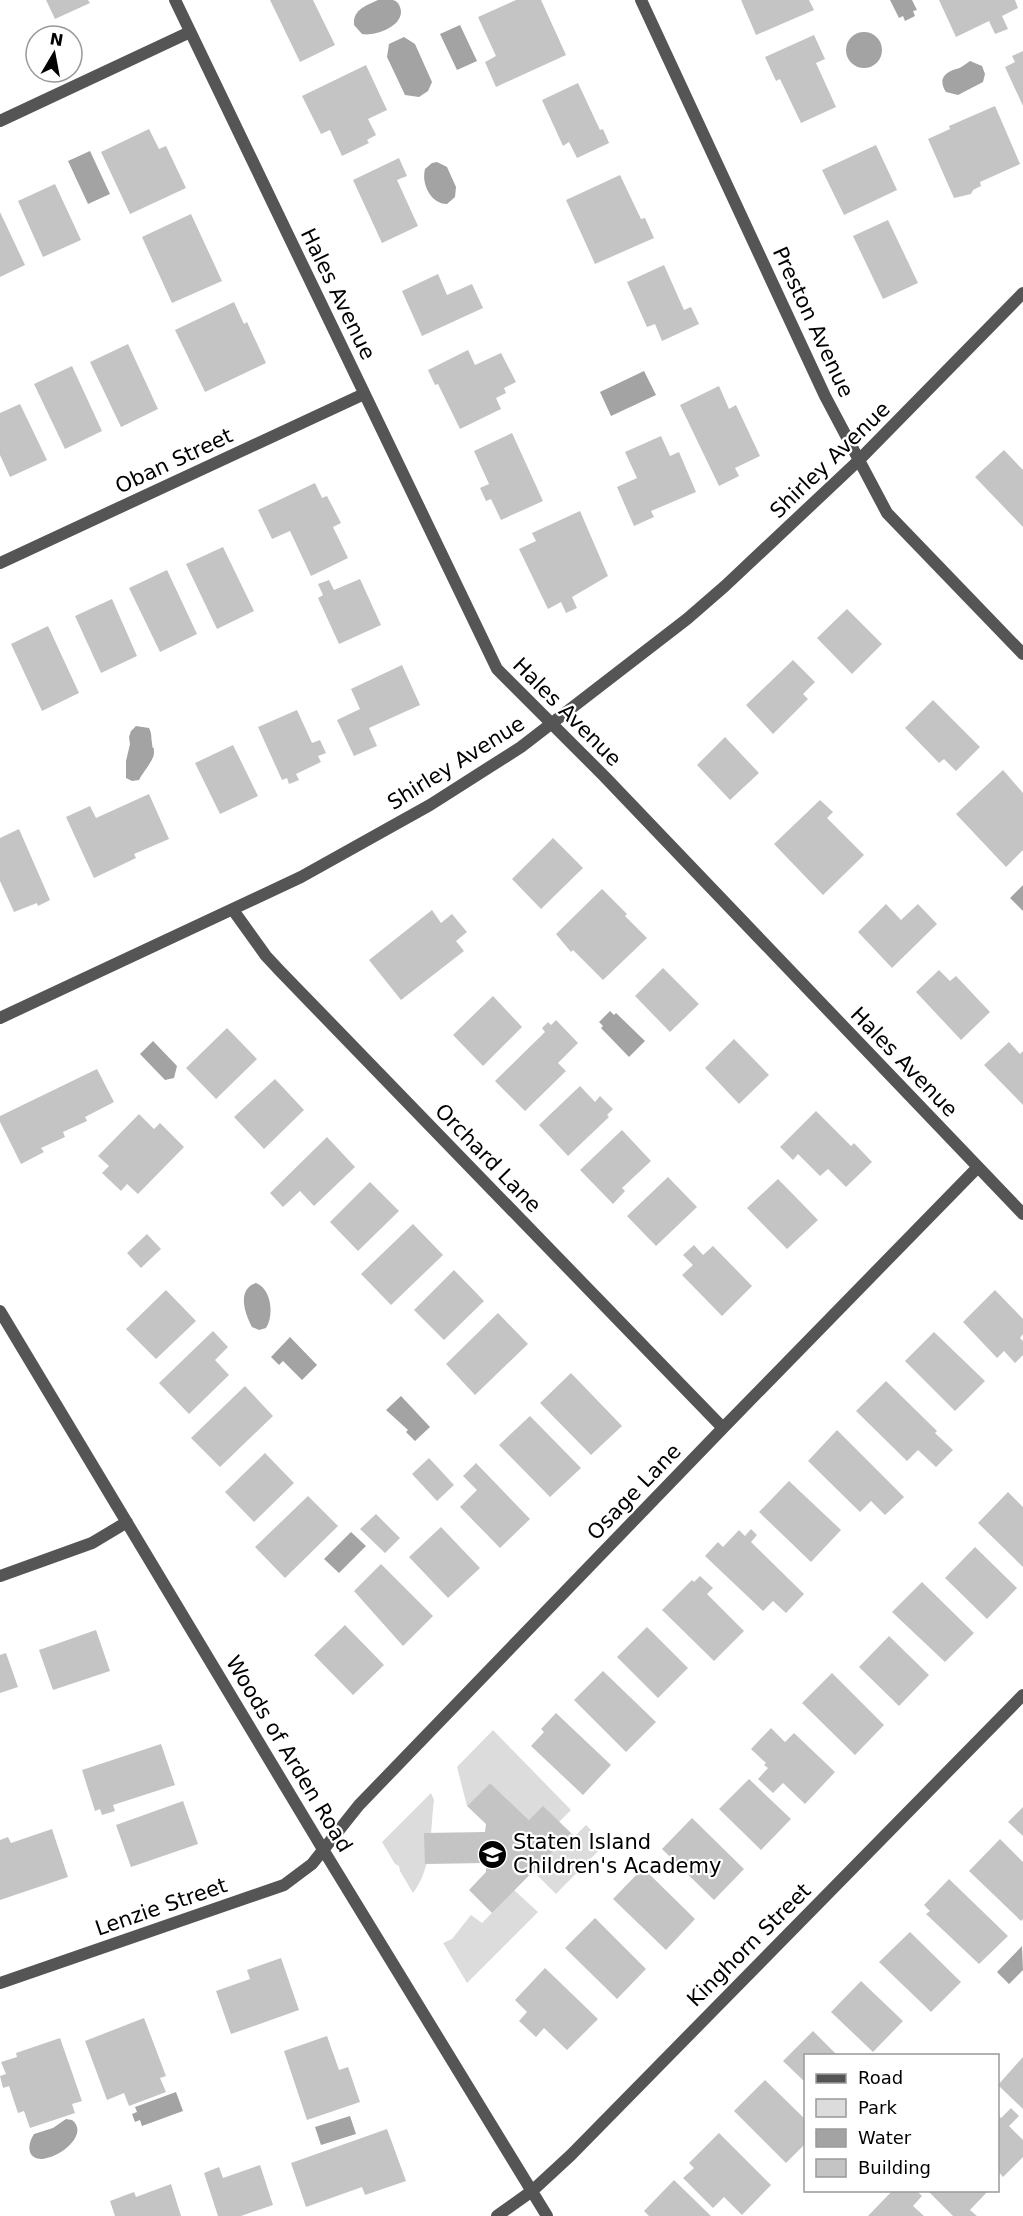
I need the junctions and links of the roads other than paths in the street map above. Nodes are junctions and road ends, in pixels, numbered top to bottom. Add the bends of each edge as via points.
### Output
1 (176, 0) edge
2 (641, 0) edge
3 (190, 32) junction
4 (0, 121) edge
5 (1023, 293) edge
6 (364, 394) junction
7 (858, 462) junction
8 (0, 563) edge
9 (1023, 654) edge
10 (551, 725) junction
11 (233, 910) junction
12 (0, 1018) edge
13 (978, 1167) junction
14 (1023, 1214) edge
15 (0, 1311) edge
16 (723, 1428) junction
17 (127, 1522) junction
18 (0, 1576) edge
19 (1023, 1695) edge
20 (324, 1851) junction
21 (0, 1983) edge
22 (532, 2191) junction
23 (497, 2216) edge
24 (547, 2216) edge

1 - 3 street, Hales Avenue
2 - 7 street, Preston Avenue
3 - 4 street
3 - 6 street, Hales Avenue
5 - 7 street, Shirley Avenue
6 - 8 street, Oban Street
6 - 10 street, Hales Avenue via 496,669
7 - 9 street, Preston Avenue via 886,513
7 - 10 street, Shirley Avenue via 695,612
10 - 11 street, Shirley Avenue via 430,805
10 - 13 street, Hales Avenue
11 - 12 street, Shirley Avenue
11 - 16 street, Orchard Lane via 280,971
13 - 14 street, Hales Avenue
13 - 16 street, Osage Lane
15 - 17 street, Woods of Arden Road
16 - 20 street, Osage Lane via 358,1805
17 - 18 street via 86,1546
17 - 20 street, Woods of Arden Road
19 - 22 street, Kinghorn Street via 572,2155
20 - 21 street, Lenzie Street via 284,1885
20 - 22 street, Woods of Arden Road
22 - 23 street, Kinghorn Street
22 - 24 street, Woods of Arden Road

